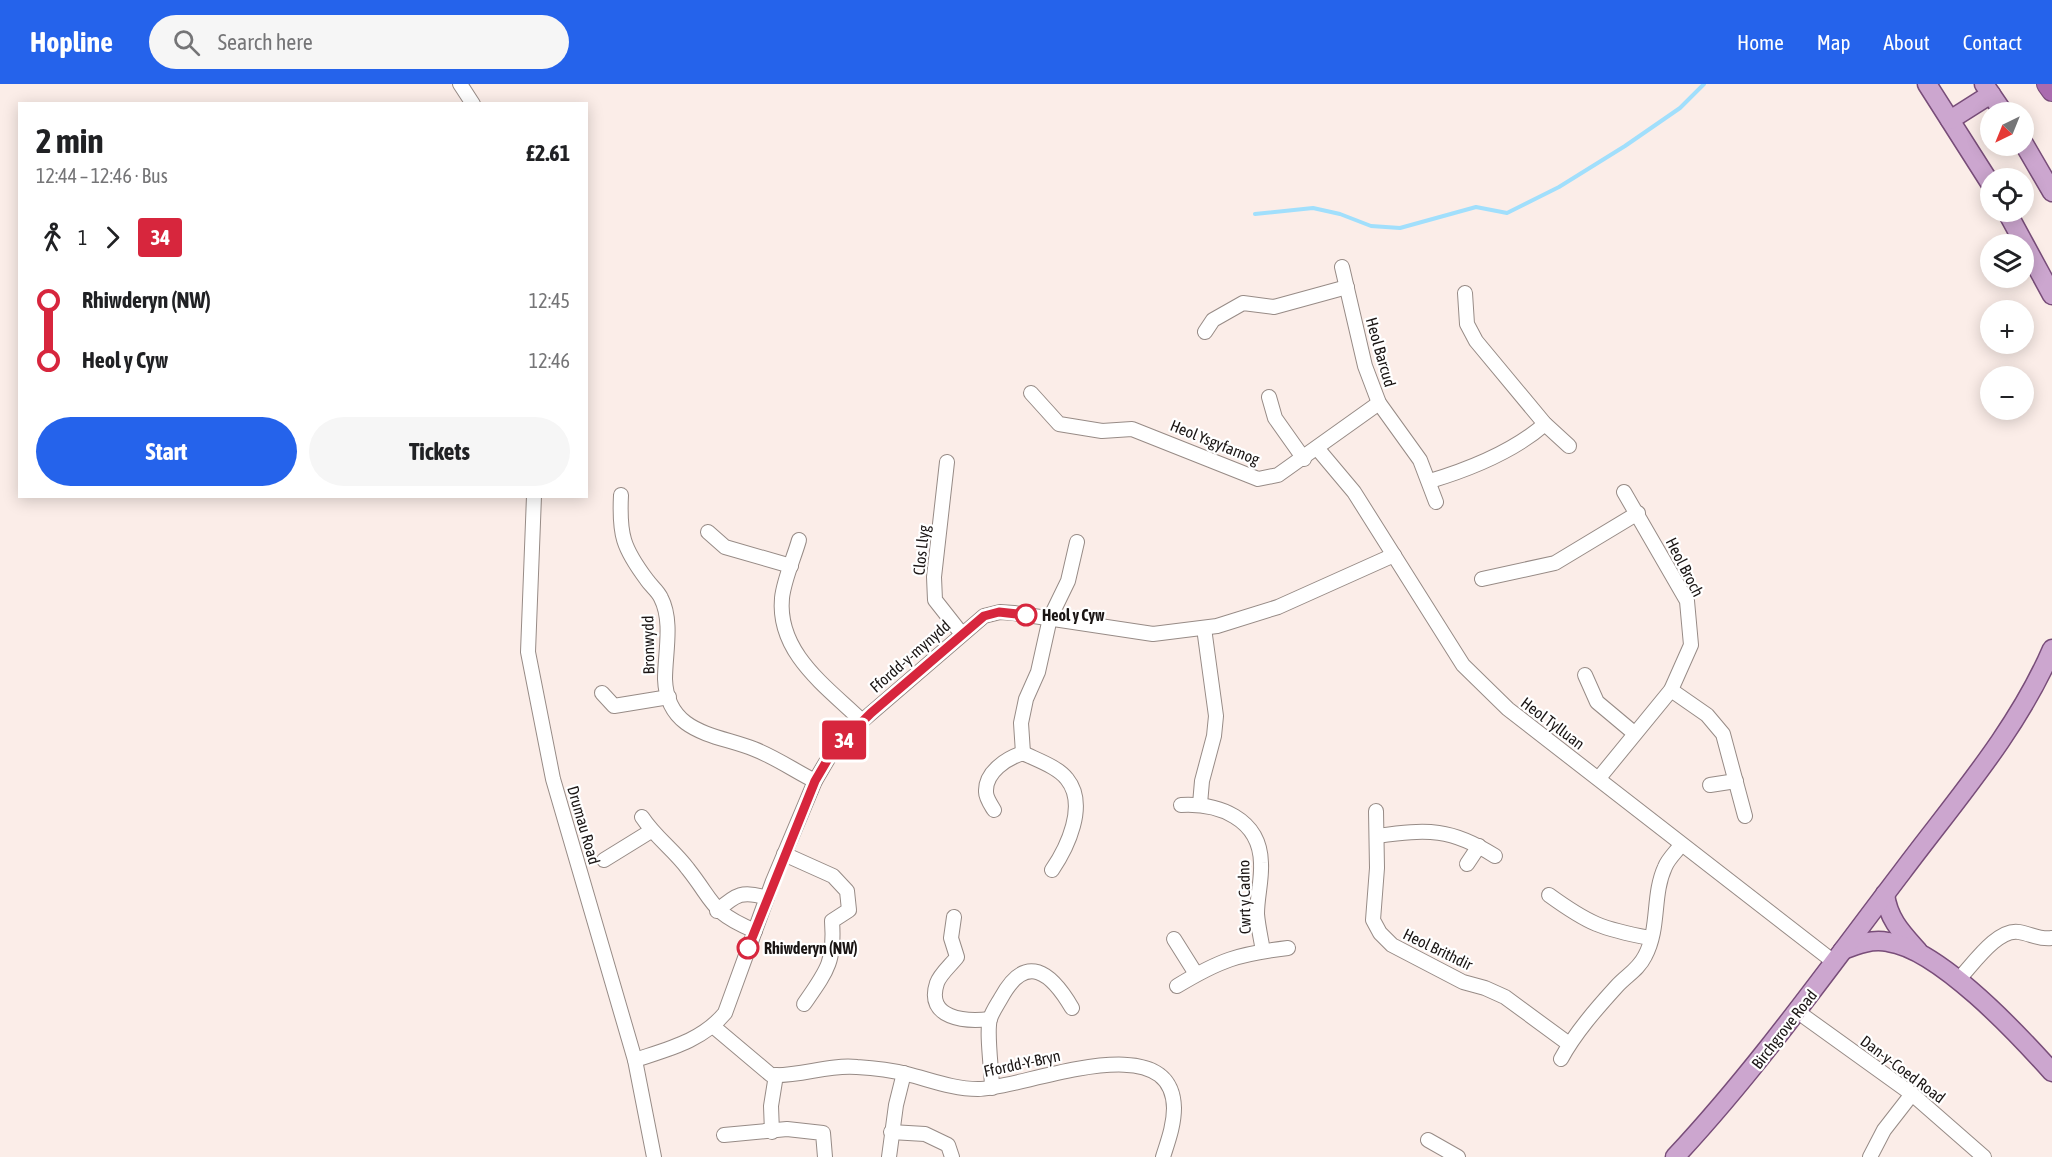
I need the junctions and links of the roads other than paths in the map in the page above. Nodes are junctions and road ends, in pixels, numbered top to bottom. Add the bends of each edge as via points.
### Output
1 (460, 84) edge
2 (1927, 84) edge
3 (2047, 84) edge
4 (1987, 89) edge
5 (2052, 91) edge
6 (472, 102) edge
7 (1996, 102) edge
8 (1950, 120) junction
9 (2031, 156) edge
10 (1980, 168) edge
11 (2052, 192) edge
12 (2012, 222) edge
13 (1342, 267) dead end
14 (1347, 287) junction
15 (1465, 292) dead end
16 (2052, 295) edge
17 (1205, 332) dead end
18 (1031, 393) dead end
19 (1269, 397) dead end
20 (1379, 403) junction
21 (1545, 424) junction
22 (1569, 446) dead end
23 (1317, 448) junction
24 (1304, 459) junction
25 (947, 462) dead end
26 (1430, 481) junction
27 (1624, 492) dead end
28 (621, 495) dead end
29 (534, 498) edge
30 (1436, 502) dead end
31 (1638, 513) junction
32 (708, 532) dead end
33 (799, 540) dead end
34 (1077, 542) dead end
35 (1394, 555) junction
36 (791, 566) junction
37 (1482, 579) dead end
38 (1050, 618) junction
39 (1204, 628) junction
40 (961, 633) junction
41 (2052, 649) edge
42 (1585, 675) dead end
43 (1671, 690) junction
44 (602, 693) dead end
45 (669, 697) junction
46 (862, 721) junction
47 (1635, 733) junction
48 (1023, 753) junction
49 (1599, 778) junction
50 (1736, 780) junction
51 (815, 781) junction
52 (1710, 785) dead end
53 (1200, 804) junction
54 (1181, 805) dead end
55 (994, 810) dead end
56 (1376, 811) dead end
57 (1745, 816) dead end
58 (642, 817) dead end
59 (651, 831) junction
60 (1377, 836) junction
61 (1681, 845) junction
62 (1479, 846) junction
63 (784, 854) junction
64 (1495, 856) dead end
65 (604, 861) dead end
66 (1467, 864) dead end
67 (1052, 870) dead end
68 (1885, 894) junction
69 (1550, 895) dead end
70 (767, 898) junction
71 (717, 911) junction
72 (954, 917) dead end
73 (755, 932) junction
74 (1650, 938) junction
75 (2052, 938) edge
76 (1174, 939) dead end
77 (1288, 948) dead end
78 (1263, 951) junction
79 (1919, 952) junction
80 (1839, 956) junction
81 (1196, 974) junction
82 (1957, 981) junction
83 (1177, 986) dead end
84 (804, 1004) dead end
85 (1072, 1008) dead end
86 (1798, 1012) junction
87 (990, 1019) junction
88 (714, 1027) junction
89 (1569, 1044) junction
90 (1560, 1059) dead end
91 (634, 1060) junction
92 (2052, 1072) edge
93 (904, 1073) junction
94 (776, 1075) junction
95 (992, 1088) junction
96 (1912, 1094) junction
97 (772, 1132) junction
98 (891, 1132) junction
99 (724, 1136) dead end
100 (1428, 1140) dead end
101 (654, 1157) edge
102 (825, 1157) edge
103 (889, 1157) edge
104 (952, 1157) edge
105 (1163, 1157) edge
106 (1458, 1157) edge
107 (1675, 1157) edge
108 (1870, 1157) edge
109 (1984, 1157) edge

1 - 6 street
2 - 8 main road
3 - 5 highway
4 - 7 main road
4 - 8 main road
8 - 10 main road
9 - 11 main road
12 - 16 main road
13 - 14 street, Heol Barcud
14 - 17 street via 1274,307 1243,303 1214,320
14 - 20 street, Heol Barcud via 1365,366
15 - 21 street via 1467,324 1476,341
18 - 24 street, Heol Ysgyfarnog via 1059,424 1102,431 1132,429 1258,479 1278,475
19 - 24 street via 1275,418
20 - 23 street, Heol Ysgyfarnog
20 - 26 street, Heol Barcud via 1420,460
21 - 22 street
21 - 26 street via 1533,435 1469,469
23 - 24 street, Heol Ysgyfarnog
23 - 35 street, Heol Tylluan via 1354,492
25 - 40 street, Clos Llyg via 934,576 935,600
26 - 30 street, Heol Barcud
27 - 31 street, Heol Broch
28 - 45 street, Bronwydd via 620,528 629,555 662,598
29 - 91 street, Drumau Road via 528,652 553,779
31 - 37 street via 1555,563
31 - 43 street, Heol Broch via 1687,601 1691,645
32 - 36 street via 725,547
33 - 36 street
34 - 38 street via 1068,581
35 - 39 street, Ffordd-y-mynydd via 1278,607
35 - 49 street, Heol Tylluan via 1463,665 1508,709
36 - 46 street via 782,597 783,630 800,661
38 - 39 street, Ffordd-y-mynydd via 1153,634
38 - 40 street, Ffordd-y-mynydd via 999,612 984,616
38 - 48 street via 1021,723
39 - 53 street via 1216,716
40 - 46 street, Ffordd-y-mynydd
41 - 68 main road, Birchgrove Road via 2004,734
42 - 47 street via 1597,702
43 - 47 street, Heol Broch
43 - 50 street via 1707,715 1723,734
44 - 45 street, Bronwydd via 614,706
45 - 51 street, Bronwydd via 682,720 703,734 757,750
46 - 51 street, Ffordd-y-mynydd via 832,752
47 - 49 street, Heol Broch
48 - 55 street via 999,766 989,778 986,793
48 - 67 street via 1067,779 1072,790 1072,830 1065,852
49 - 61 street, Heol Tylluan
50 - 52 street
50 - 57 street
51 - 63 street, Ffordd-y-mynydd
53 - 54 street, Cwrt y Cadno
53 - 78 street, Cwrt y Cadno via 1221,808 1238,818 1259,846 1257,916
56 - 60 street, Heol Brithdir
58 - 59 street
59 - 65 street
59 - 71 street via 689,869
60 - 62 street via 1447,832
60 - 89 street, Heol Brithdir via 1373,920 1380,933 1412,956 1504,997
61 - 74 street via 1665,865 1656,925
61 - 80 street, Heol Tylluan
62 - 64 street
62 - 66 street
63 - 70 street, Ffordd-y-mynydd
63 - 84 street via 833,876 847,891 849,910 832,921 834,949 824,974
68 - 79 main road via 1887,910 1897,928
68 - 80 main road, Birchgrove Road
69 - 74 street via 1582,919 1608,930
70 - 71 street via 748,892
70 - 73 street, Ffordd-y-mynydd
71 - 73 street
72 - 87 street via 951,938 957,957 937,983 937,1005 953,1017 969,1021
73 - 88 street, Ffordd-y-mynydd via 725,1013
74 - 89 street via 1647,954 1637,971 1618,985
75 - 82 street via 2006,933 1994,940
76 - 81 street
77 - 78 street, Cwrt y Cadno
78 - 81 street, Cwrt y Cadno via 1243,953
79 - 80 main road via 1888,942 1864,942
79 - 82 main road
80 - 86 main road, Birchgrove Road
81 - 83 street, Cwrt y Cadno
82 - 92 main road via 2010,1025
85 - 87 street via 1059,985 1038,971 1025,972 1010,982
86 - 96 street, Dan-y-Coed Road
86 - 107 main road, Birchgrove Road
87 - 95 street
88 - 91 street via 686,1042
88 - 94 street via 760,1067
89 - 90 street
91 - 101 street, Drumau Road
93 - 94 street, Ffordd-Y-Bryn via 855,1067
93 - 95 street, Ffordd-Y-Bryn via 954,1088
93 - 98 street
94 - 97 street
95 - 105 street, Ffordd-Y-Bryn via 1087,1065 1145,1067 1162,1078 1173,1097 1173,1122
96 - 108 street via 1884,1130
96 - 109 street, Dan-y-Coed Road
97 - 99 street
97 - 102 street via 823,1133
98 - 103 street
98 - 104 street via 925,1134 948,1145
100 - 106 street

